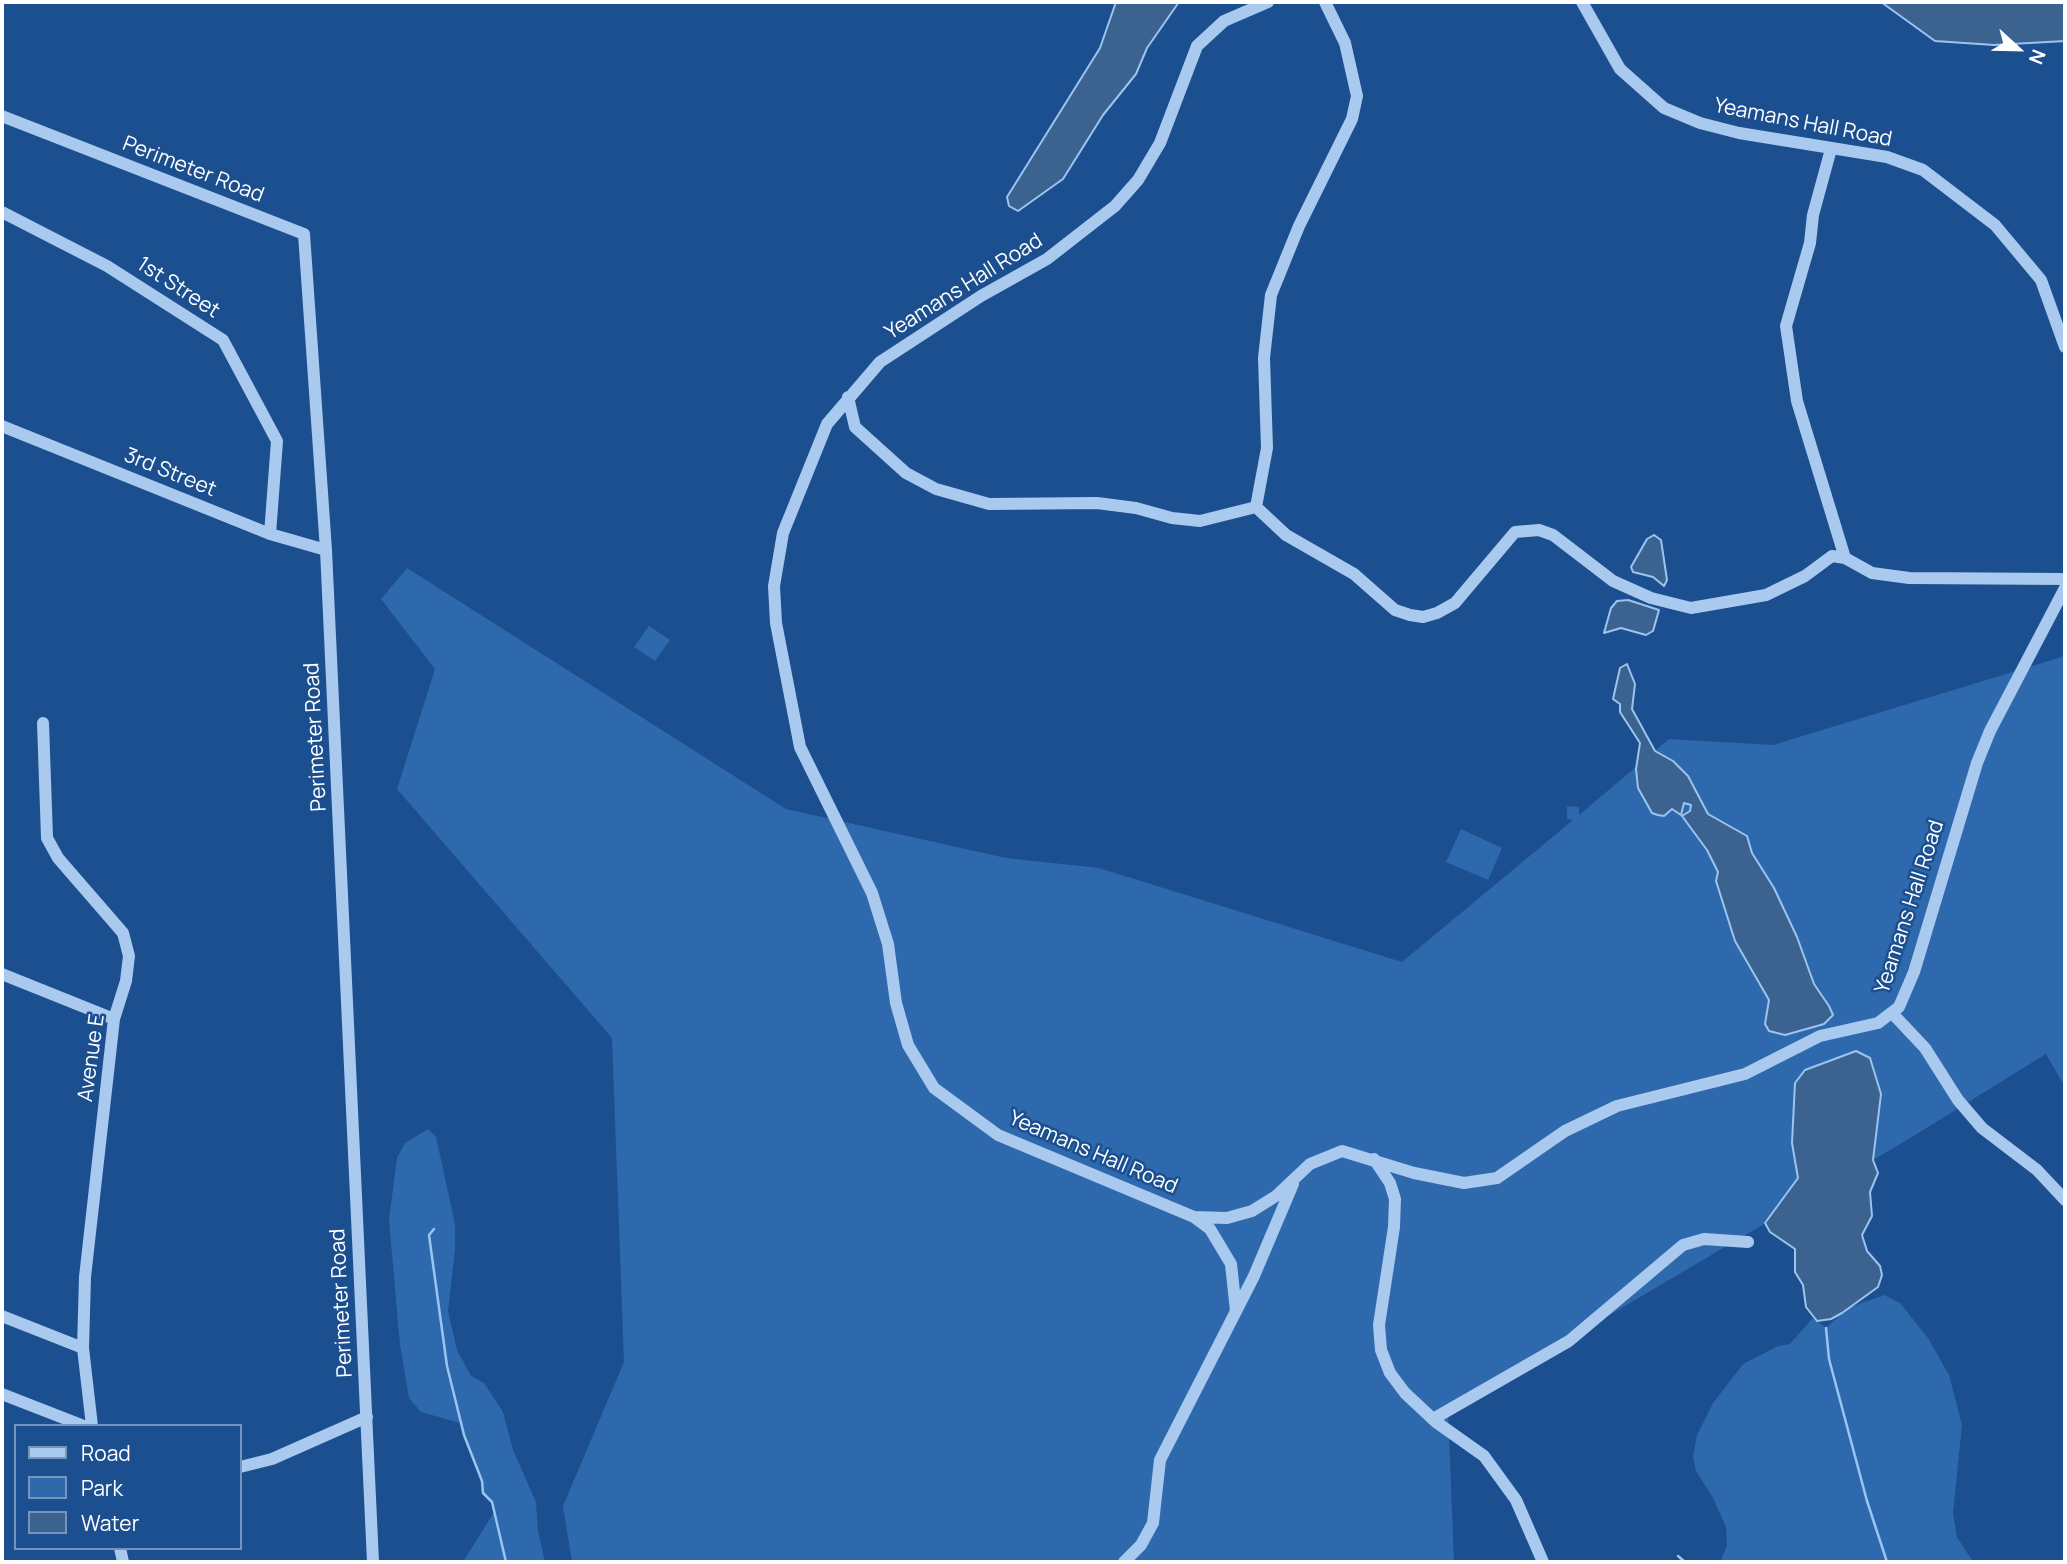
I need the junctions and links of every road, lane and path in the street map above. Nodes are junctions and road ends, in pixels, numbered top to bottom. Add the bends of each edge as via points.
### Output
1 (1268, 2) edge
2 (1325, 2) edge
3 (1582, 2) edge
4 (2, 116) edge
5 (1831, 149) junction
6 (2, 212) edge
7 (2065, 346) edge
8 (848, 397) junction
9 (2, 426) edge
10 (1256, 507) junction
11 (270, 534) junction
12 (326, 550) junction
13 (1845, 558) junction
14 (2065, 579) edge
15 (2065, 588) edge
16 (43, 723) dead end
17 (2, 975) edge
18 (1892, 1013) junction
19 (114, 1019) junction
20 (1373, 1159) junction
21 (1296, 1177) junction
22 (2065, 1200) edge
23 (1194, 1217) junction
24 (1748, 1242) dead end
25 (1235, 1315) junction
26 (2, 1317) edge
27 (83, 1348) junction
28 (2, 1394) edge
29 (367, 1417) junction
30 (1433, 1419) junction
31 (78, 1424) edge
32 (92, 1424) edge
33 (242, 1466) edge
34 (373, 1562) edge
35 (1124, 1562) edge
36 (1543, 1562) edge

1 - 8 street, Yeamans Hall Road via 1224,21 1197,46 1160,143 1138,180 1115,206 1047,259 970,302 880,362
2 - 10 street via 1345,43 1357,96 1352,120 1299,226 1271,295 1264,358 1267,448
3 - 5 street, Yeamans Hall Road via 1620,69 1664,108 1739,133
4 - 12 street, Perimeter Road via 304,234
5 - 7 street, Yeamans Hall Road via 1887,157 1923,170 1995,225 2041,281
5 - 13 street via 1786,326 1797,401
6 - 11 street, 1st Street via 107,266 223,340 277,441
8 - 10 street via 855,427 871,444 906,473 958,498 989,504 1097,503 1200,521
8 - 23 street, Yeamans Hall Road via 827,424 783,533 774,586 776,623 800,747 872,894 888,944 896,1003 908,1045 934,1088 998,1135
9 - 11 street, 3rd Street
10 - 13 street via 1286,535 1354,574 1395,610 1423,617 1455,603 1515,532 1539,530 1553,536 1612,581 1691,608 1766,595 1832,556
11 - 12 street, 3rd Street
12 - 29 street, Perimeter Road
13 - 14 street via 1872,573 1909,578
15 - 18 street, Yeamans Hall Road via 1990,731 1914,972
16 - 19 street, Avenue E via 47,838 58,858 123,933 129,956
17 - 19 street
18 - 20 street, Yeamans Hall Road via 1878,1023 1819,1036 1745,1074 1617,1106 1565,1131 1497,1178 1464,1183
18 - 22 street via 1925,1048 1982,1128 2037,1170
19 - 27 street, Avenue E via 85,1277
20 - 21 street, Yeamans Hall Road via 1342,1151 1310,1164
20 - 30 street via 1395,1199 1379,1325 1381,1350 1405,1393
21 - 23 street, Yeamans Hall Road via 1252,1211 1227,1218
21 - 25 street
23 - 25 street via 1210,1229 1231,1264
24 - 30 street via 1704,1239 1683,1245 1569,1341
25 - 35 street via 1160,1460 1153,1523
26 - 27 street
27 - 32 street, Avenue E
28 - 31 street
29 - 33 street via 272,1459
29 - 34 street, Perimeter Road
30 - 36 street via 1484,1456 1516,1500

